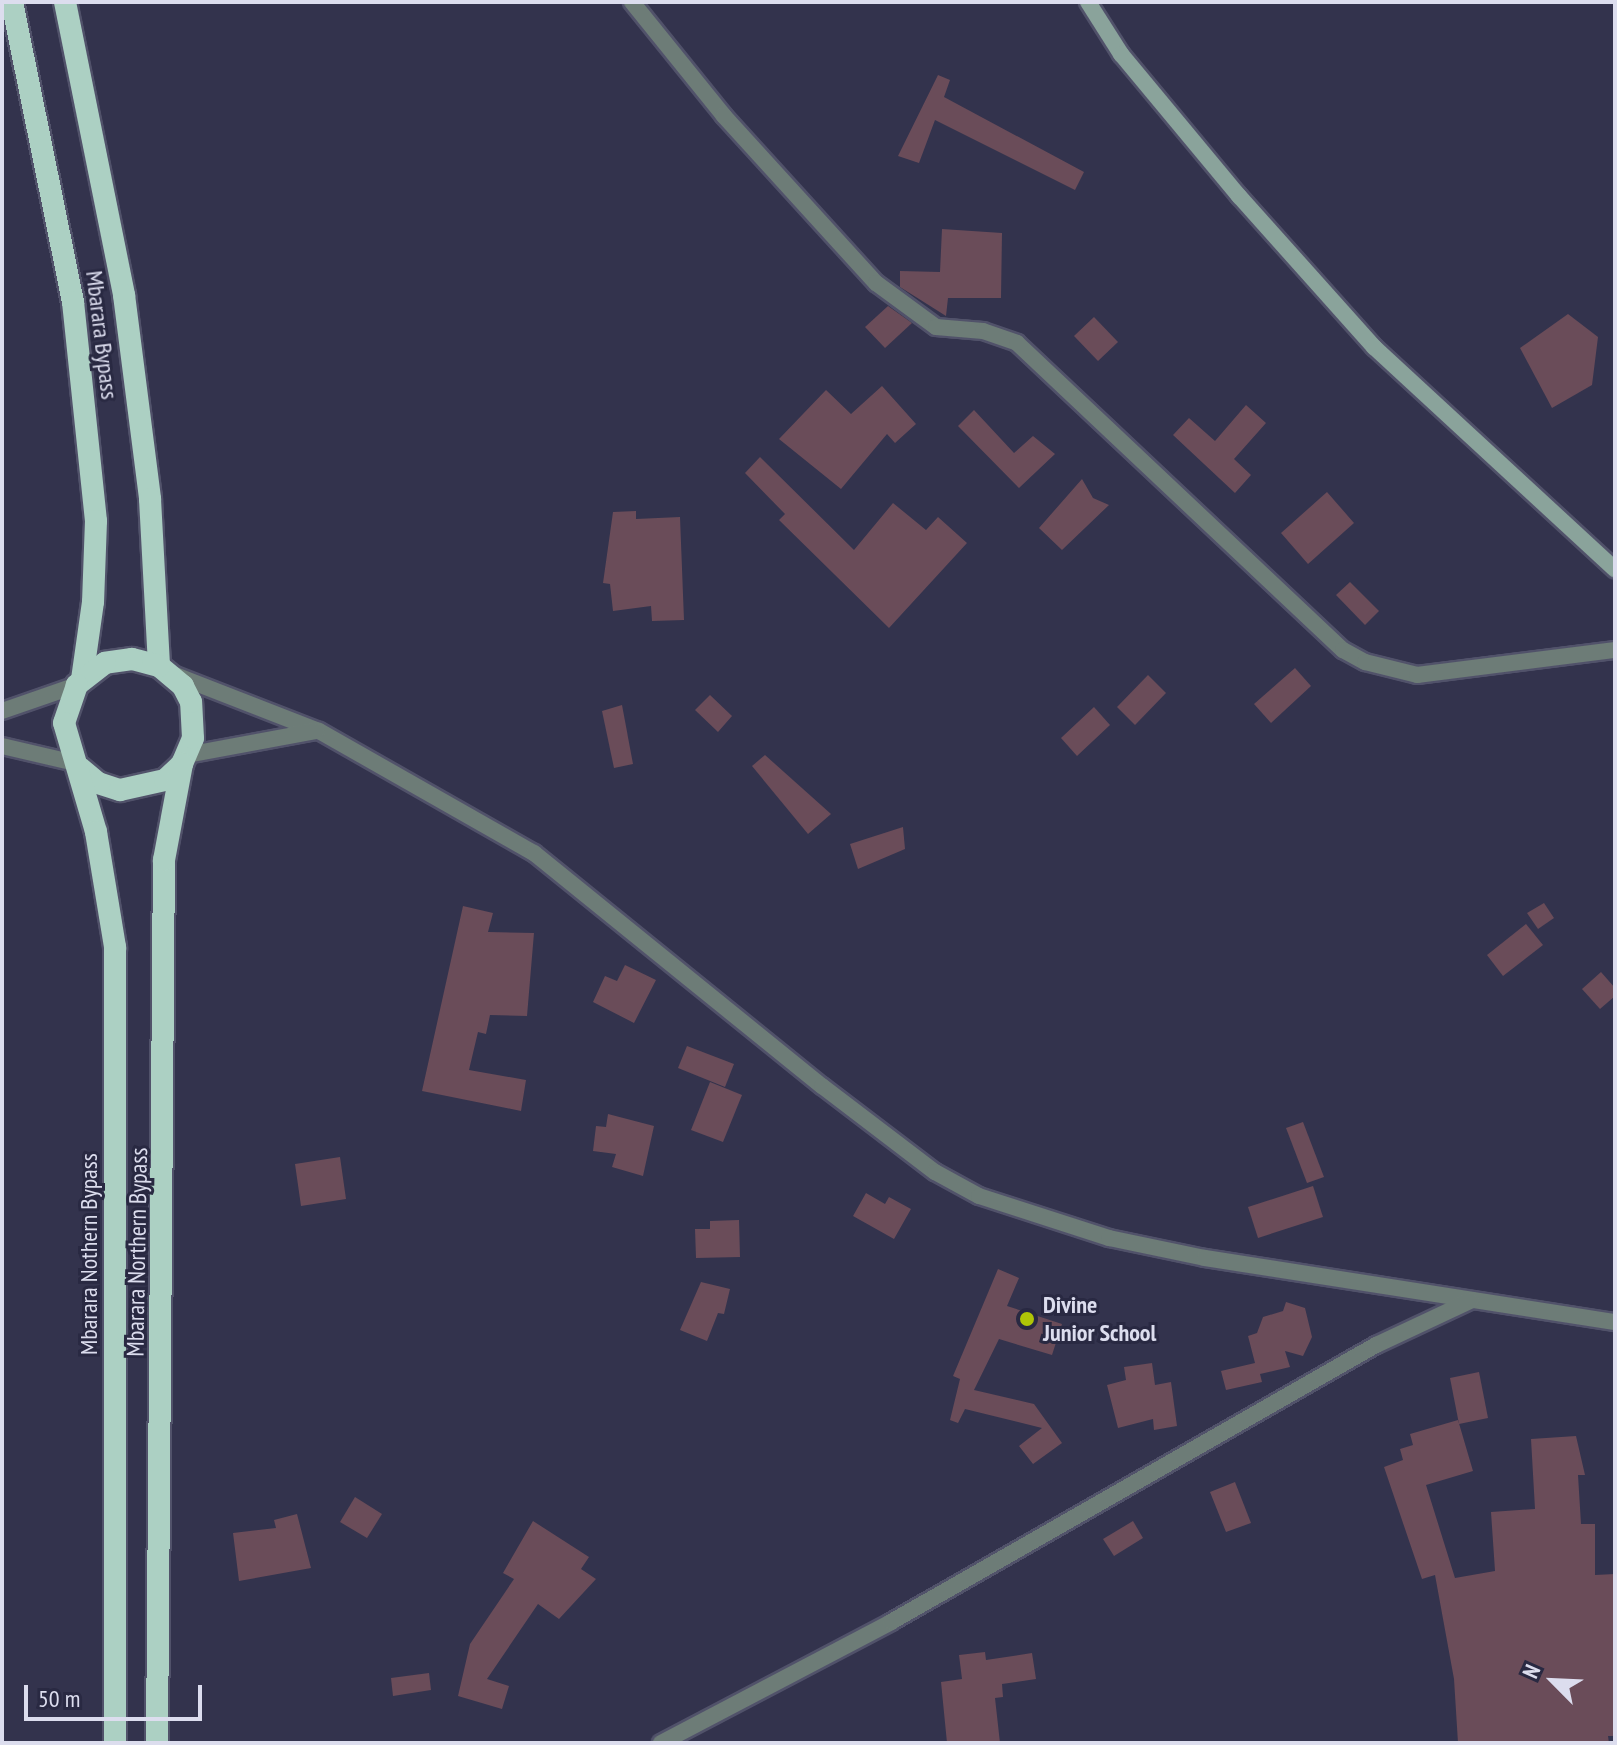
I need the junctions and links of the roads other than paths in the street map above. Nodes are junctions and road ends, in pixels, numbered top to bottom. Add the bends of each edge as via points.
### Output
1 (12, 2) edge
2 (65, 2) edge
3 (632, 2) edge
4 (1088, 2) edge
5 (1615, 569) edge
6 (1615, 650) edge
7 (165, 669) junction
8 (80, 682) junction
9 (2, 711) edge
10 (319, 731) junction
11 (2, 746) edge
12 (184, 759) junction
13 (78, 766) junction
14 (1472, 1300) junction
15 (1615, 1322) edge
16 (115, 1743) edge
17 (157, 1743) edge
18 (661, 1743) edge

1 - 8 highway, Mbarara Bypass via 73,302 96,521 93,602
2 - 7 highway, Mbarara Bypass via 124,295
3 - 6 street via 724,116 876,283 936,327 983,331 1017,343 1343,650 1365,662 1417,675
4 - 5 main road via 1121,54 1229,185 1374,347
7 - 8 highway via 132,659 105,663
7 - 10 street
7 - 12 highway via 191,702 194,729
8 - 9 street
8 - 13 highway via 64,723
10 - 12 street
10 - 14 street via 534,853 822,1086 935,1172 979,1196 1123,1241 1310,1278
11 - 13 street
12 - 13 highway via 165,780 132,789 98,783
12 - 17 highway, Mbarara Northern Bypass via 164,860
13 - 16 highway, Mbarara Nothern Bypass via 115,947
14 - 15 street
14 - 18 street via 1376,1345 891,1622

